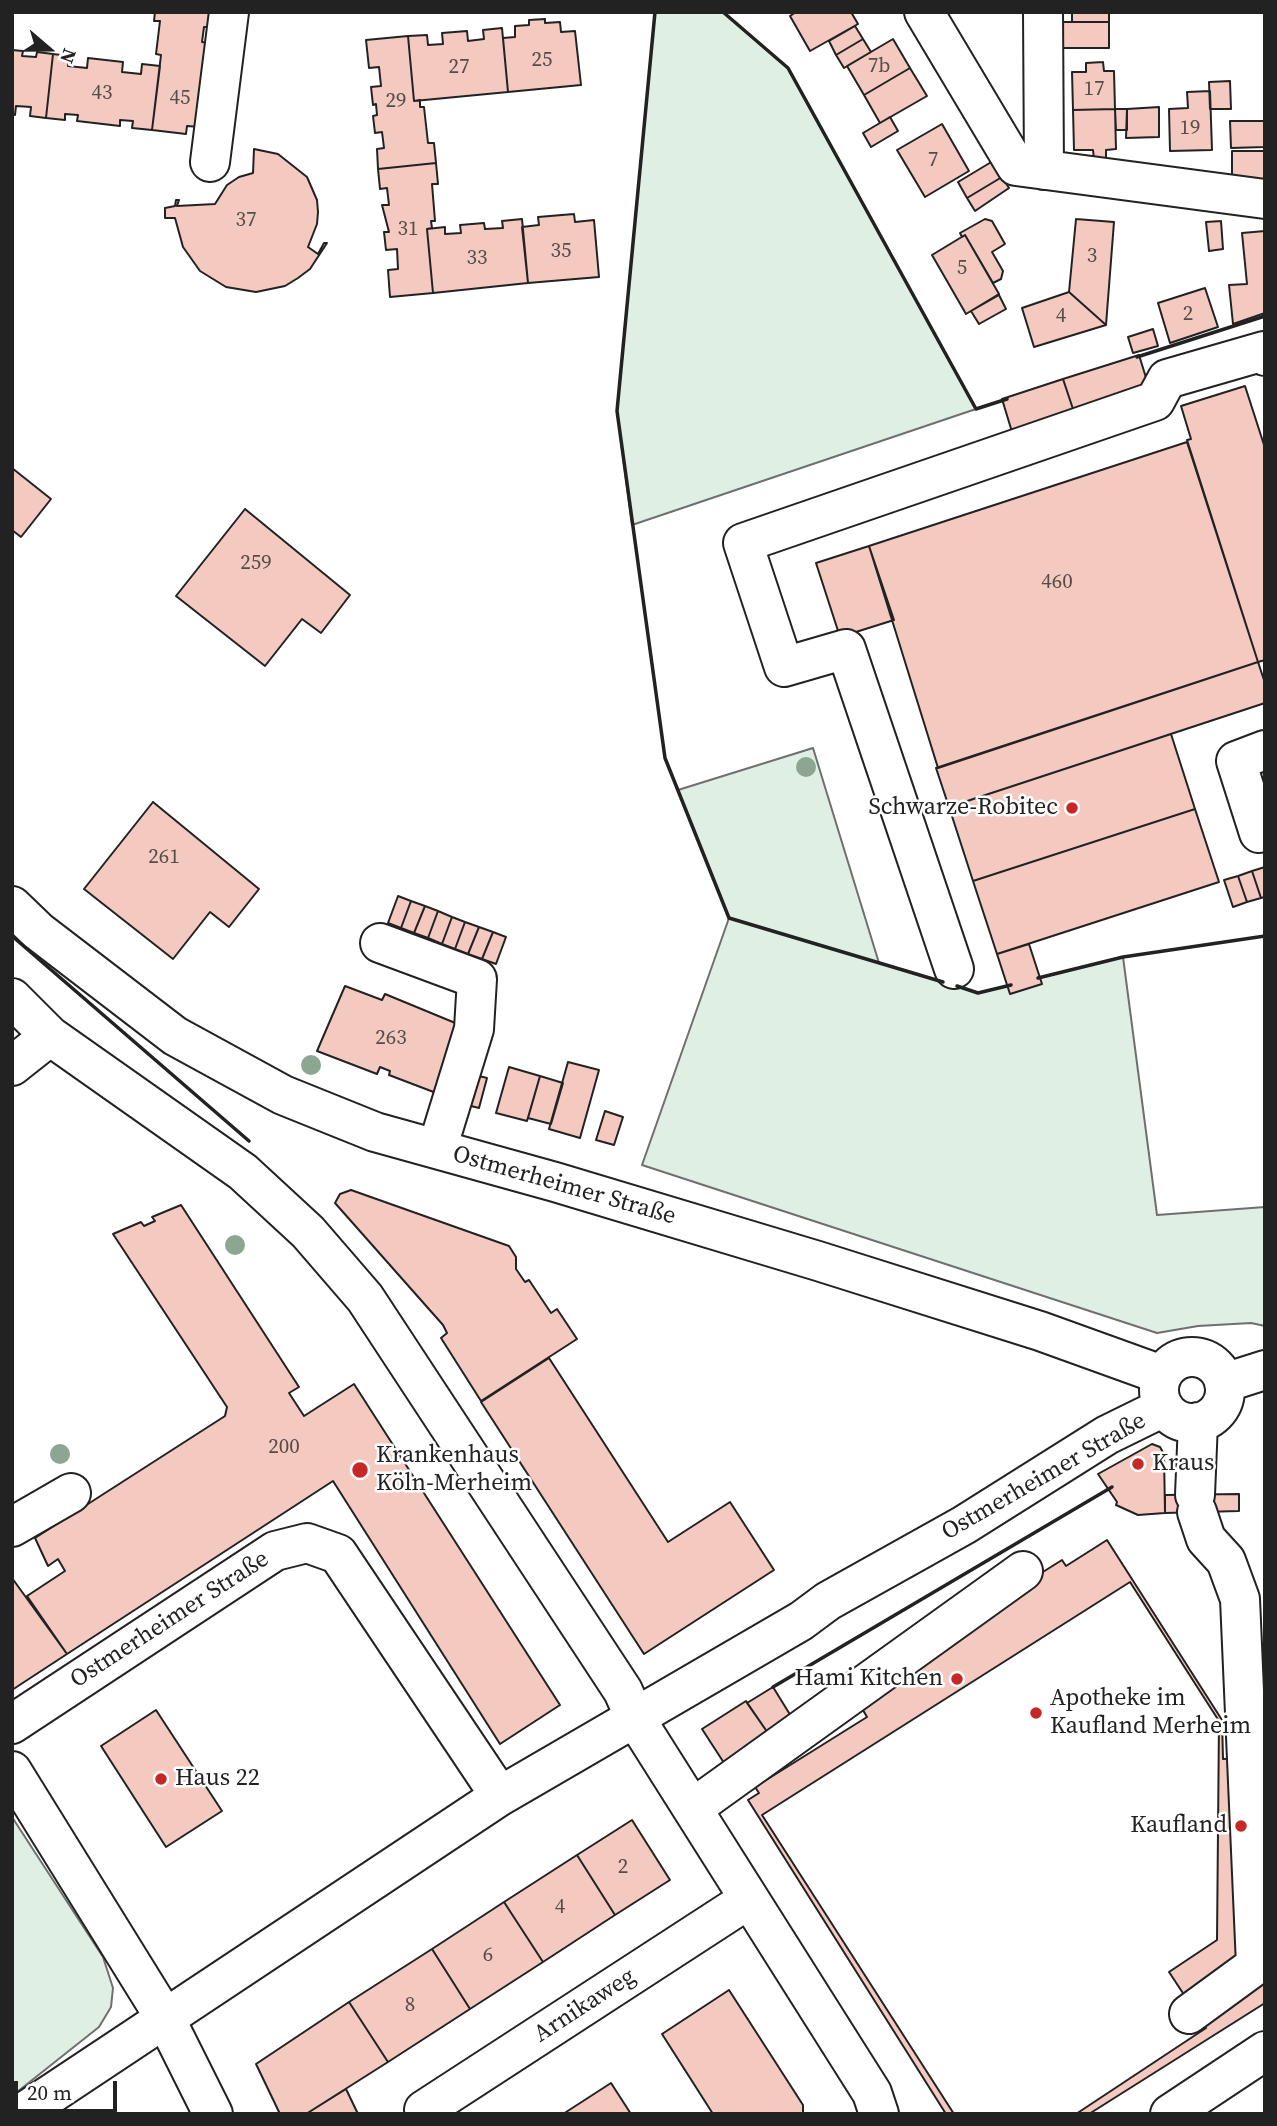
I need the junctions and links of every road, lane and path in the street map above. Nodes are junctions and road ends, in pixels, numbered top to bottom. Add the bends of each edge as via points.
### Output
1 (229, 12) edge
2 (925, 12) edge
3 (1043, 12) edge
4 (210, 162) dead end
5 (1044, 170) junction
6 (1265, 199) edge
7 (1265, 356) edge
8 (1265, 750) edge
9 (1259, 834) dead end
10 (12, 906) edge
11 (380, 943) dead end
12 (954, 969) dead end
13 (12, 998) edge
14 (50, 1036) junction
15 (12, 1066) edge
16 (437, 1149) junction
17 (1265, 1370) edge
18 (1224, 1382) junction
19 (1175, 1401) junction
20 (71, 1493) dead end
21 (12, 1527) edge
22 (1023, 1571) dead end
23 (635, 1718) junction
24 (12, 1724) edge
25 (12, 1771) edge
26 (500, 1796) junction
27 (693, 1808) junction
28 (750, 1899) junction
29 (1189, 2014) dead end
30 (165, 2018) junction
31 (1265, 2051) edge
32 (21, 2114) edge
33 (213, 2114) edge
34 (426, 2114) edge
35 (879, 2114) edge
36 (1170, 2114) edge

1 - 4 street
2 - 5 street via 1016,166
3 - 5 street
5 - 6 street
7 - 12 street via 1264,351 1167,379 1155,401 743,543 784,667 846,649
8 - 9 street via 1236,761
10 - 16 street, Ostmerheimer Straße via 175,1036 284,1095 375,1132
11 - 16 street via 477,979 474,1029
13 - 14 street
14 - 15 street
14 - 23 street via 243,1172 308,1232 365,1298 623,1691
16 - 19 street, Ostmerheimer Straße via 1040,1331
17 - 18 street
18 - 19 street via 1216,1412
18 - 19 street via 1214,1365 1195,1357 1175,1361
19 - 23 street, Ostmerheimer Straße via 1107,1436
19 - 29 street via 1206,1539 1226,1561 1240,1599 1256,1965
20 - 21 street
22 - 27 street
23 - 26 street, Ostmerheimer Straße
23 - 27 street
24 - 26 street, Ostmerheimer Straße via 275,1550 307,1543 338,1553
25 - 30 street
26 - 30 street, Ostmerheimer Straße
27 - 28 street
28 - 34 street, Arnikaweg via 424,2110
28 - 35 street via 872,2093
30 - 32 street, Ostmerheimer Straße
30 - 33 street
31 - 36 street

